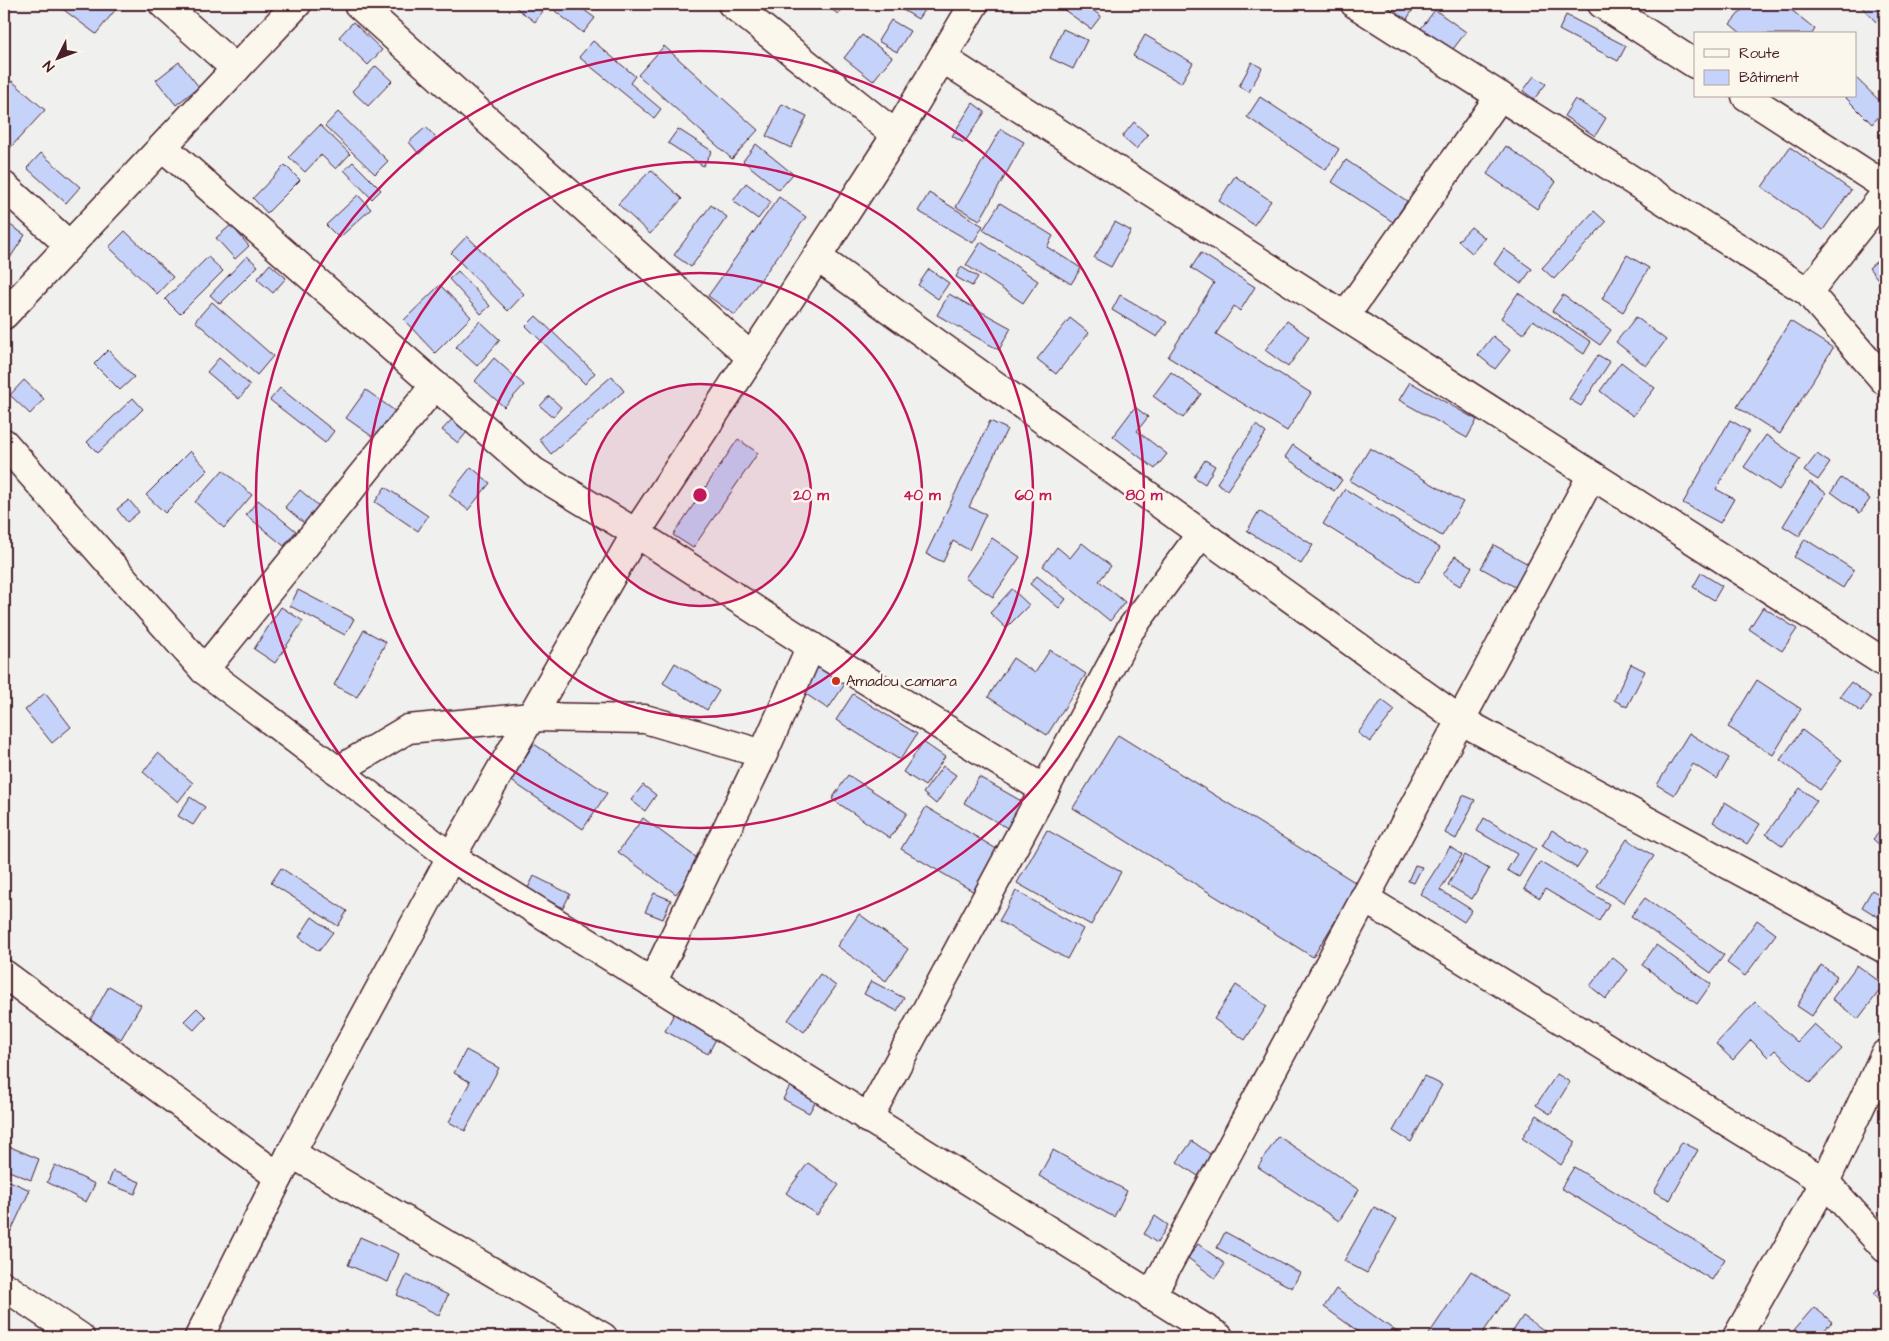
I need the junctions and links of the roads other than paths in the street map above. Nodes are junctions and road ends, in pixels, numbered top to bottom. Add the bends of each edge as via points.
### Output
1 (163, 4) edge
2 (297, 4) edge
3 (358, 4) edge
4 (732, 4) edge
5 (974, 4) edge
6 (1355, 4) edge
7 (1602, 4) edge
8 (942, 58) junction
9 (1694, 63) edge
10 (236, 69) junction
11 (1500, 96) junction
12 (1749, 98) edge
13 (896, 135) junction
14 (162, 147) junction
15 (4, 186) edge
16 (1885, 186) edge
17 (1885, 194) edge
18 (69, 245) junction
19 (817, 257) junction
20 (1808, 292) junction
21 (4, 315) edge
22 (1345, 316) junction
23 (751, 357) junction
24 (1885, 381) edge
25 (435, 385) junction
26 (4, 443) edge
27 (1592, 474) junction
28 (636, 533) junction
29 (1201, 534) junction
30 (811, 646) junction
31 (1885, 663) edge
32 (204, 670) junction
33 (531, 716) junction
34 (1460, 720) junction
35 (763, 754) junction
36 (336, 770) junction
37 (1045, 790) junction
38 (451, 857) junction
39 (1364, 898) junction
40 (1885, 949) edge
41 (4, 974) edge
42 (652, 983) junction
43 (1885, 1054) edge
44 (868, 1119) junction
45 (291, 1153) junction
46 (279, 1177) junction
47 (1826, 1182) junction
48 (1885, 1248) edge
49 (4, 1286) edge
50 (1151, 1296) junction
51 (80, 1337) edge
52 (199, 1337) edge
53 (603, 1337) edge
54 (1219, 1337) edge
55 (1737, 1337) edge

1 - 10 street
2 - 10 street
3 - 23 street
4 - 13 street
5 - 8 street
6 - 11 street
7 - 9 street
8 - 13 street
8 - 22 street
10 - 14 street
11 - 20 street
11 - 22 street
12 - 16 street
13 - 19 street
14 - 18 street
14 - 25 street
15 - 18 street
17 - 20 street
18 - 21 street
19 - 23 street
19 - 29 street
20 - 24 street
22 - 27 street
23 - 28 street
25 - 28 street via 533,472
25 - 32 street
26 - 32 street
27 - 31 street
27 - 34 street
28 - 30 street
28 - 33 street
29 - 34 street
29 - 37 street via 1130,630
30 - 35 street
30 - 37 street
32 - 36 street
33 - 35 street via 645,719
33 - 36 street via 408,729
33 - 38 street
34 - 39 street
34 - 40 street
35 - 42 street
36 - 38 street
37 - 44 street
38 - 42 street
38 - 45 street
39 - 47 street
39 - 50 street
41 - 46 street
42 - 44 street
43 - 47 street
44 - 50 street
45 - 46 street
45 - 53 street
46 - 52 street
47 - 48 street
47 - 55 street
49 - 51 street
50 - 54 street

